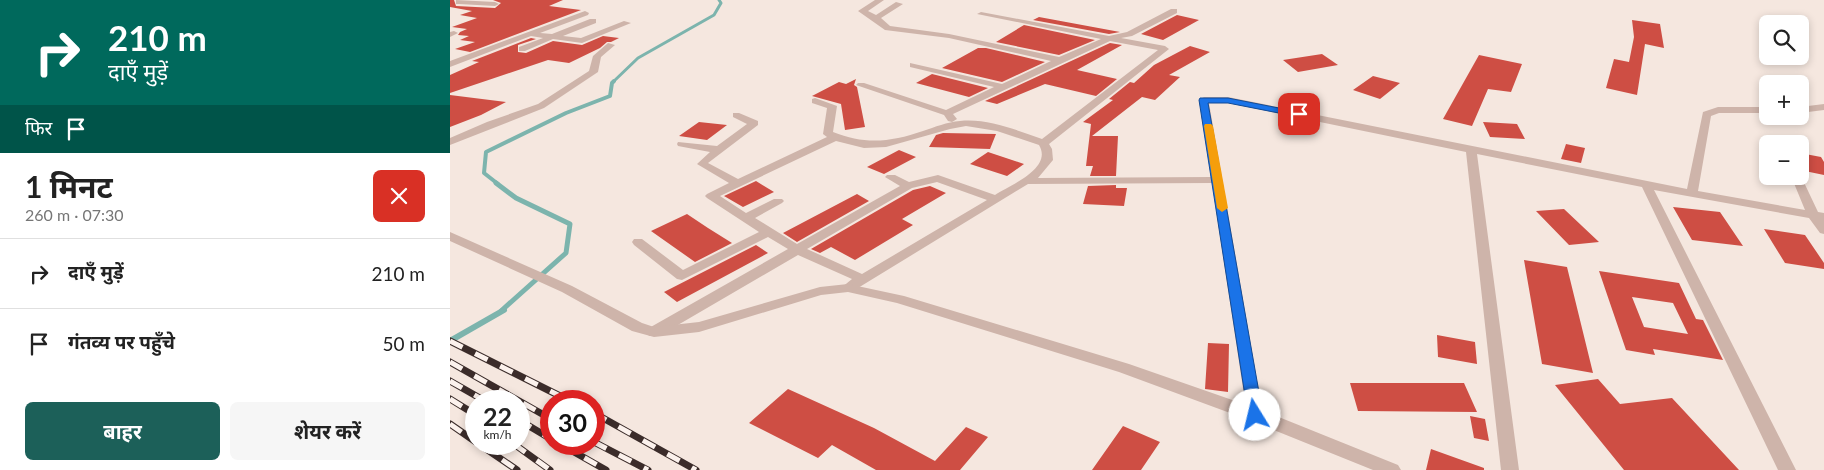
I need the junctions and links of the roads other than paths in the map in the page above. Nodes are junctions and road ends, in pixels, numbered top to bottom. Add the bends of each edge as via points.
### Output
1 (880, 0) edge
2 (462, 1) edge
3 (495, 4) dead end
4 (899, 4) dead end
5 (450, 5) edge
6 (1174, 12) dead end
7 (585, 14) dead end
8 (981, 14) dead end
9 (876, 18) junction
10 (593, 21) dead end
11 (626, 23) dead end
12 (532, 34) junction
13 (552, 37) junction
14 (1110, 38) junction
15 (611, 45) dead end
16 (522, 49) dead end
17 (1060, 60) junction
18 (450, 64) edge
19 (913, 65) dead end
20 (861, 85) dead end
21 (1004, 88) junction
22 (816, 101) dead end
23 (1824, 107) edge
24 (1809, 109) edge
25 (1759, 110) edge
26 (946, 113) junction
27 (736, 115) dead end
28 (957, 124) junction
29 (835, 137) junction
30 (450, 142) edge
31 (1043, 143) junction
32 (682, 144) dead end
33 (1471, 148) junction
34 (719, 150) junction
35 (891, 177) dead end
36 (1218, 180) junction
37 (1026, 181) junction
38 (738, 183) junction
39 (1646, 185) junction
40 (1801, 185) edge
41 (908, 186) junction
42 (1692, 192) junction
43 (996, 199) junction
44 (778, 201) dead end
45 (1818, 216) edge
46 (745, 218) junction
47 (1824, 230) edge
48 (768, 232) junction
49 (450, 236) edge
50 (638, 242) dead end
51 (796, 249) junction
52 (863, 279) junction
53 (848, 288) junction
54 (654, 332) junction
55 (1255, 415) junction
56 (1392, 470) edge
57 (1510, 470) edge
58 (1787, 470) edge

1 - 9 street via 862,11
2 - 3 street
2 - 5 street
4 - 9 street
6 - 14 street via 1129,34
7 - 12 street
8 - 14 street
9 - 17 street via 888,28 949,36
10 - 13 street
11 - 13 street via 582,41
12 - 13 street
12 - 18 street
13 - 16 street
14 - 17 street
14 - 31 street via 1165,49
15 - 30 street via 598,56 592,73 552,101
17 - 21 street
19 - 21 street
20 - 26 street
21 - 26 street
22 - 29 street via 832,106 828,134
23 - 24 street
25 - 42 street via 1718,110 1706,114
26 - 28 street
27 - 34 street via 754,123
28 - 29 street via 877,146
28 - 31 street via 1017,133
29 - 38 street
31 - 37 street via 1048,158 1045,168
32 - 34 street
33 - 36 street via 1228,100 1204,100
33 - 39 street
33 - 57 street
34 - 38 street via 702,164
35 - 41 street
36 - 37 street
36 - 55 street
37 - 43 street
38 - 46 street via 711,196
39 - 42 street
39 - 58 street
40 - 45 street
41 - 43 street via 938,178
41 - 51 street
42 - 45 street
43 - 52 street
44 - 46 street
45 - 47 street
46 - 48 street
48 - 50 street via 682,276
48 - 51 street
49 - 54 street via 567,290 637,327
51 - 52 street
51 - 54 street
52 - 53 street
53 - 54 street via 820,292 699,327
53 - 55 street via 899,299 1124,368
55 - 56 street

